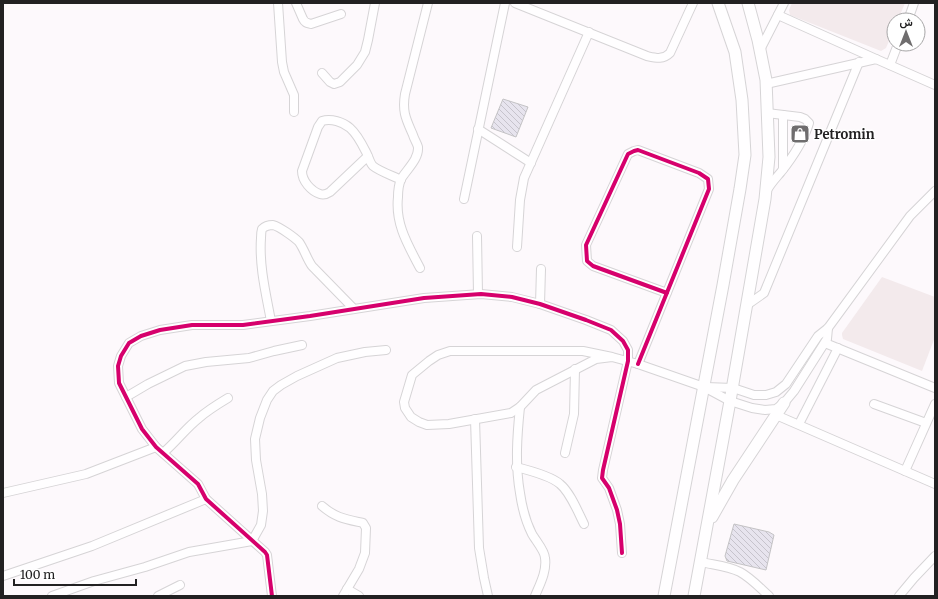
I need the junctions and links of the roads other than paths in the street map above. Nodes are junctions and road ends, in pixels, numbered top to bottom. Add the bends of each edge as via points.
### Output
1 (278, 3) edge
2 (296, 3) edge
3 (428, 3) edge
4 (505, 3) edge
5 (515, 3) edge
6 (693, 3) edge
7 (718, 3) edge
8 (748, 3) edge
9 (784, 3) edge
10 (374, 4) edge
11 (342, 14) dead end
12 (778, 15) junction
13 (589, 32) junction
14 (760, 50) junction
15 (895, 52) edge
16 (876, 59) junction
17 (859, 62) junction
18 (890, 65) junction
19 (322, 73) dead end
20 (766, 84) junction
21 (935, 85) edge
22 (294, 112) dead end
23 (767, 113) junction
24 (783, 115) junction
25 (478, 129) junction
26 (368, 156) junction
27 (531, 163) junction
28 (782, 170) junction
29 (400, 180) junction
30 (935, 191) edge
31 (765, 192) junction
32 (464, 198) dead end
33 (477, 236) dead end
34 (517, 247) dead end
35 (420, 268) dead end
36 (541, 269) dead end
37 (667, 292) junction
38 (478, 294) junction
39 (540, 304) junction
40 (746, 305) junction
41 (354, 309) junction
42 (271, 321) junction
43 (828, 328) junction
44 (825, 343) junction
45 (302, 345) dead end
46 (838, 348) junction
47 (386, 350) dead end
48 (612, 357) junction
49 (628, 361) junction
50 (638, 364) junction
51 (575, 370) junction
52 (704, 387) junction
53 (733, 388) junction
54 (935, 388) edge
55 (126, 397) junction
56 (228, 398) dead end
57 (730, 401) junction
58 (784, 403) junction
59 (874, 404) dead end
60 (935, 404) edge
61 (520, 407) junction
62 (776, 415) junction
63 (475, 419) junction
64 (926, 423) junction
65 (799, 424) junction
66 (156, 447) junction
67 (163, 453) junction
68 (565, 453) dead end
69 (516, 467) junction
70 (905, 471) junction
71 (935, 484) edge
72 (3, 493) edge
73 (206, 499) junction
74 (322, 506) dead end
75 (584, 524) dead end
76 (708, 524) junction
77 (252, 541) junction
78 (622, 553) dead end
79 (935, 556) edge
80 (701, 562) junction
81 (3, 576) edge
82 (180, 585) dead end
83 (345, 593) edge
84 (52, 596) edge
85 (158, 596) edge
86 (272, 596) edge
87 (360, 596) edge
88 (488, 596) edge
89 (535, 596) edge
90 (664, 596) edge
91 (694, 596) edge
92 (769, 596) edge
93 (899, 596) edge

1 - 22 street via 282,62 294,95
2 - 11 street via 304,22 311,24
3 - 29 street via 404,103 407,121 418,147 417,154
4 - 25 street
5 - 13 street
6 - 13 street via 666,57 647,56
7 - 52 main road via 735,52 742,100 745,155
8 - 14 main road
9 - 12 street
10 - 19 street via 365,52 357,65 340,82 334,84
12 - 14 street
12 - 16 street
13 - 27 street
14 - 20 main road
15 - 18 street
16 - 17 street
16 - 18 street
17 - 20 street
17 - 40 street via 764,293
18 - 21 street
20 - 23 main road
23 - 24 street
23 - 31 main road via 769,157
24 - 28 street
24 - 28 street via 800,117 809,123 804,137
25 - 27 street
25 - 32 street
26 - 26 street via 350,128 343,123 326,119 318,127 302,177 311,188 326,194
26 - 29 street via 372,165
27 - 34 street via 524,178 520,200
28 - 31 street
29 - 35 street via 397,201 399,222
30 - 43 street via 910,216
31 - 40 main road
33 - 38 street
36 - 39 street
37 - 37 street via 593,266 587,261 586,245 628,154 638,150 699,173 708,180 709,189
37 - 50 street
38 - 39 street via 512,297
38 - 41 street via 424,298
39 - 49 street via 611,330 623,341 628,350
40 - 53 main road
41 - 42 street
41 - 42 street via 312,266 298,241 277,226 270,225 265,226 261,232 260,247
42 - 55 street via 243,325 192,325 141,336 129,343 118,366 119,383
43 - 44 street
43 - 53 street via 818,336 786,384 776,392 754,395
44 - 46 street
44 - 58 street
45 - 55 street via 249,358 185,366
46 - 54 street
46 - 65 street
47 - 77 street via 337,358 297,376 273,391 260,418 255,439 263,511 260,525
48 - 49 street
48 - 51 street via 596,359
48 - 63 street via 583,351 450,351 438,355 412,375 404,402 405,408 419,422 427,425 449,424
49 - 50 street
49 - 78 street via 602,478 609,488 617,510
50 - 52 street
51 - 61 street via 536,390
51 - 68 street via 574,414
52 - 53 street
52 - 57 street
52 - 90 main road
53 - 57 main road
55 - 66 street via 142,429
56 - 67 street via 199,418
57 - 58 street via 765,410 776,409
57 - 76 main road
58 - 62 main road
59 - 64 street
60 - 64 street
61 - 63 street via 511,413
61 - 69 street
62 - 65 street
62 - 76 main road via 733,480
63 - 88 street via 479,548
64 - 70 street
65 - 70 street
66 - 67 street
66 - 72 street via 86,474
67 - 73 street via 198,484
69 - 75 street via 559,483 566,490
69 - 89 street via 525,516 546,556 545,568
70 - 71 street
73 - 77 street
73 - 81 street via 92,546
74 - 83 street via 340,518 363,524 366,528 365,553
76 - 80 main road
77 - 84 street via 189,552
77 - 86 street via 267,555
79 - 93 street
80 - 91 main road
80 - 92 street via 740,572
82 - 85 street
83 - 87 street

